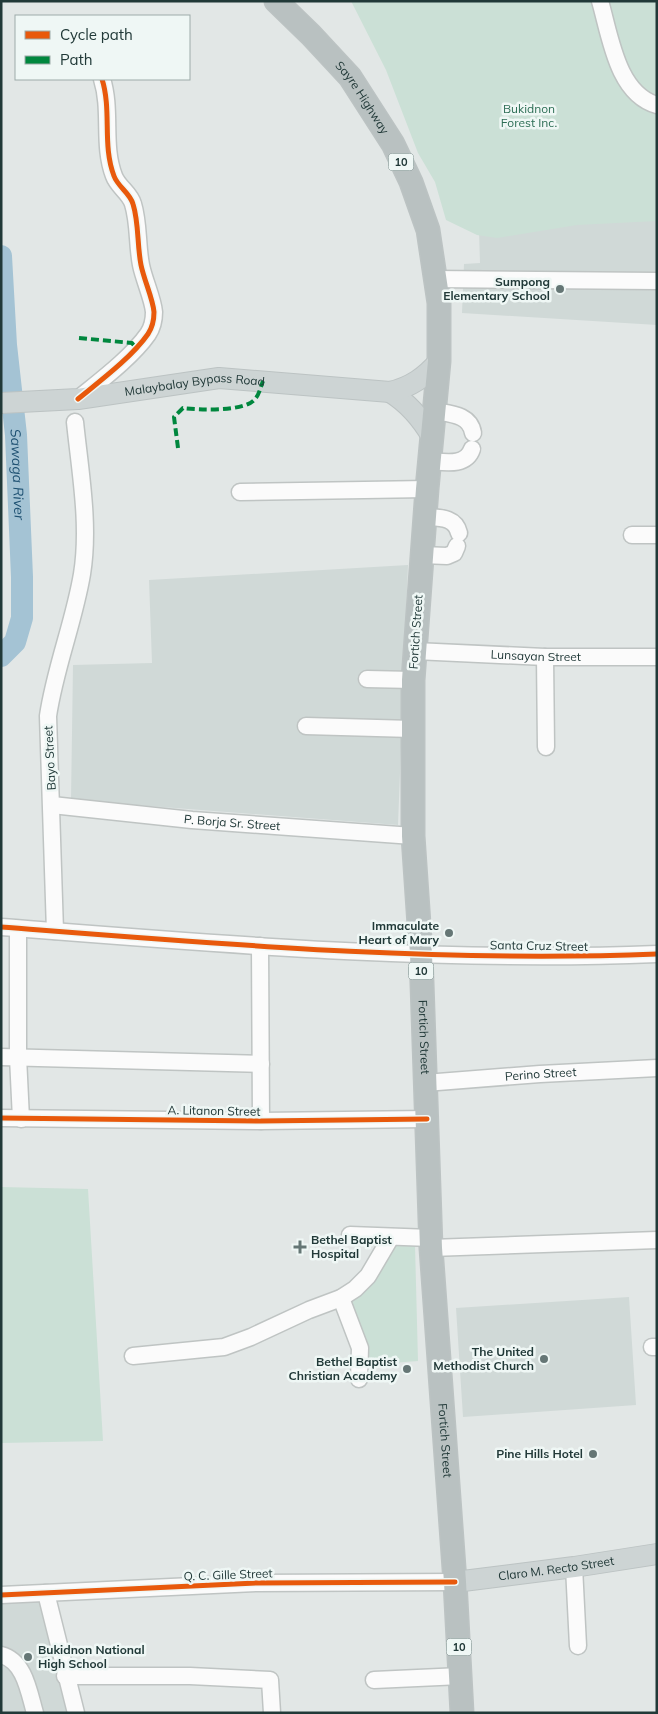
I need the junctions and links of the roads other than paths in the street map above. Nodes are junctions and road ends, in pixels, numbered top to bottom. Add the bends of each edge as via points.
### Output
1 (276, 1) edge
2 (600, 1) edge
3 (102, 80) edge
4 (657, 105) edge
5 (436, 279) junction
6 (657, 281) edge
7 (439, 361) junction
8 (390, 392) junction
9 (68, 399) junction
10 (1, 403) edge
11 (434, 411) junction
12 (75, 422) dead end
13 (432, 437) junction
14 (429, 461) junction
15 (427, 489) junction
16 (240, 492) dead end
17 (425, 517) junction
18 (632, 535) dead end
19 (657, 536) edge
20 (422, 555) junction
21 (415, 651) junction
22 (545, 657) junction
23 (657, 657) edge
24 (367, 679) dead end
25 (413, 680) junction
26 (306, 726) dead end
27 (412, 729) junction
28 (546, 747) dead end
29 (52, 805) junction
30 (412, 836) junction
31 (1, 927) edge
32 (18, 928) junction
33 (55, 931) junction
34 (260, 946) junction
35 (420, 954) junction
36 (657, 954) edge
37 (1, 1057) edge
38 (18, 1057) junction
39 (261, 1064) junction
40 (657, 1068) edge
41 (426, 1083) junction
42 (1, 1118) edge
43 (21, 1119) junction
44 (427, 1119) junction
45 (261, 1121) junction
46 (350, 1235) dead end
47 (391, 1237) junction
48 (657, 1240) edge
49 (431, 1243) junction
50 (341, 1298) junction
51 (133, 1356) dead end
52 (359, 1379) dead end
53 (657, 1554) edge
54 (574, 1567) junction
55 (455, 1582) junction
56 (46, 1593) junction
57 (1, 1595) edge
58 (578, 1646) dead end
59 (1, 1655) edge
60 (66, 1676) junction
61 (461, 1676) junction
62 (374, 1680) dead end
63 (35, 1713) edge
64 (76, 1713) edge
65 (272, 1713) edge
66 (458, 1713) edge
67 (462, 1713) edge

1 - 5 highway, Sayre Highway / 10 via 350,77 393,144 428,230
2 - 4 street via 620,72 648,103
3 - 9 street via 107,105 106,136 114,178 133,205 144,281 154,310 153,321 148,334 111,371
5 - 6 street
5 - 7 highway, Sayre Highway / 10
7 - 8 main road, Malaybalay Bypass Road via 419,380
7 - 11 highway, Fortich Street / 10
8 - 9 main road, Malaybalay Bypass Road via 219,378
8 - 13 main road via 414,411
9 - 10 main road, Malaybalay Bypass Road
11 - 13 highway, Fortich Street / 10
11 - 14 street via 460,416 472,426 472,441 468,456 461,461
12 - 29 street, Bayo Street via 84,542 82,574 48,716
13 - 14 highway, Fortich Street / 10
14 - 15 highway, Fortich Street / 10
15 - 16 street
15 - 17 highway, Fortich Street / 10
17 - 20 highway, Fortich Street / 10
17 - 20 street via 450,520 456,525 458,539 454,553 447,556
18 - 19 street
20 - 21 highway, Fortich Street / 10
21 - 22 street, Lunsayan Street
21 - 25 highway, Fortich Street / 10
22 - 23 street, Lunsayan Street
22 - 28 street
24 - 25 street
25 - 27 highway, Fortich Street / 10
26 - 27 street
27 - 30 highway, Fortich Street / 10
29 - 30 street, P. Borja Sr. Street via 192,820
29 - 33 street, Bayo Street
30 - 35 highway, Fortich Street / 10
31 - 32 street, Santa Cruz Street
32 - 33 street, Santa Cruz Street
32 - 38 street
33 - 34 street, Santa Cruz Street
34 - 35 street, Santa Cruz Street
34 - 39 street
35 - 36 street, Santa Cruz Street via 576,957
35 - 41 highway, Fortich Street / 10
37 - 38 street
38 - 39 street
38 - 43 street
39 - 45 street
40 - 41 street, Perino Street
41 - 44 highway, Fortich Street / 10
42 - 43 street, A. Litanon Street
43 - 45 street, A. Litanon Street
44 - 45 street, A. Litanon Street
44 - 49 highway, Fortich Street / 10
46 - 47 street
47 - 49 street
47 - 50 street via 368,1276
48 - 49 street
49 - 55 highway, Fortich Street / 10
50 - 51 street via 224,1347
50 - 52 street via 360,1348
53 - 54 main road, Claro M. Recto Street
54 - 55 main road, Claro M. Recto Street
54 - 58 street
55 - 56 street, Q. C. Gille Street via 256,1583
55 - 61 highway, Fortich Street / 10
56 - 57 street, Q. C. Gille Street
56 - 60 street
59 - 63 street via 16,1664 24,1675
60 - 64 street
60 - 65 street via 270,1680
61 - 62 street
61 - 67 highway, Fortich Street / 10
66 - 67 street

